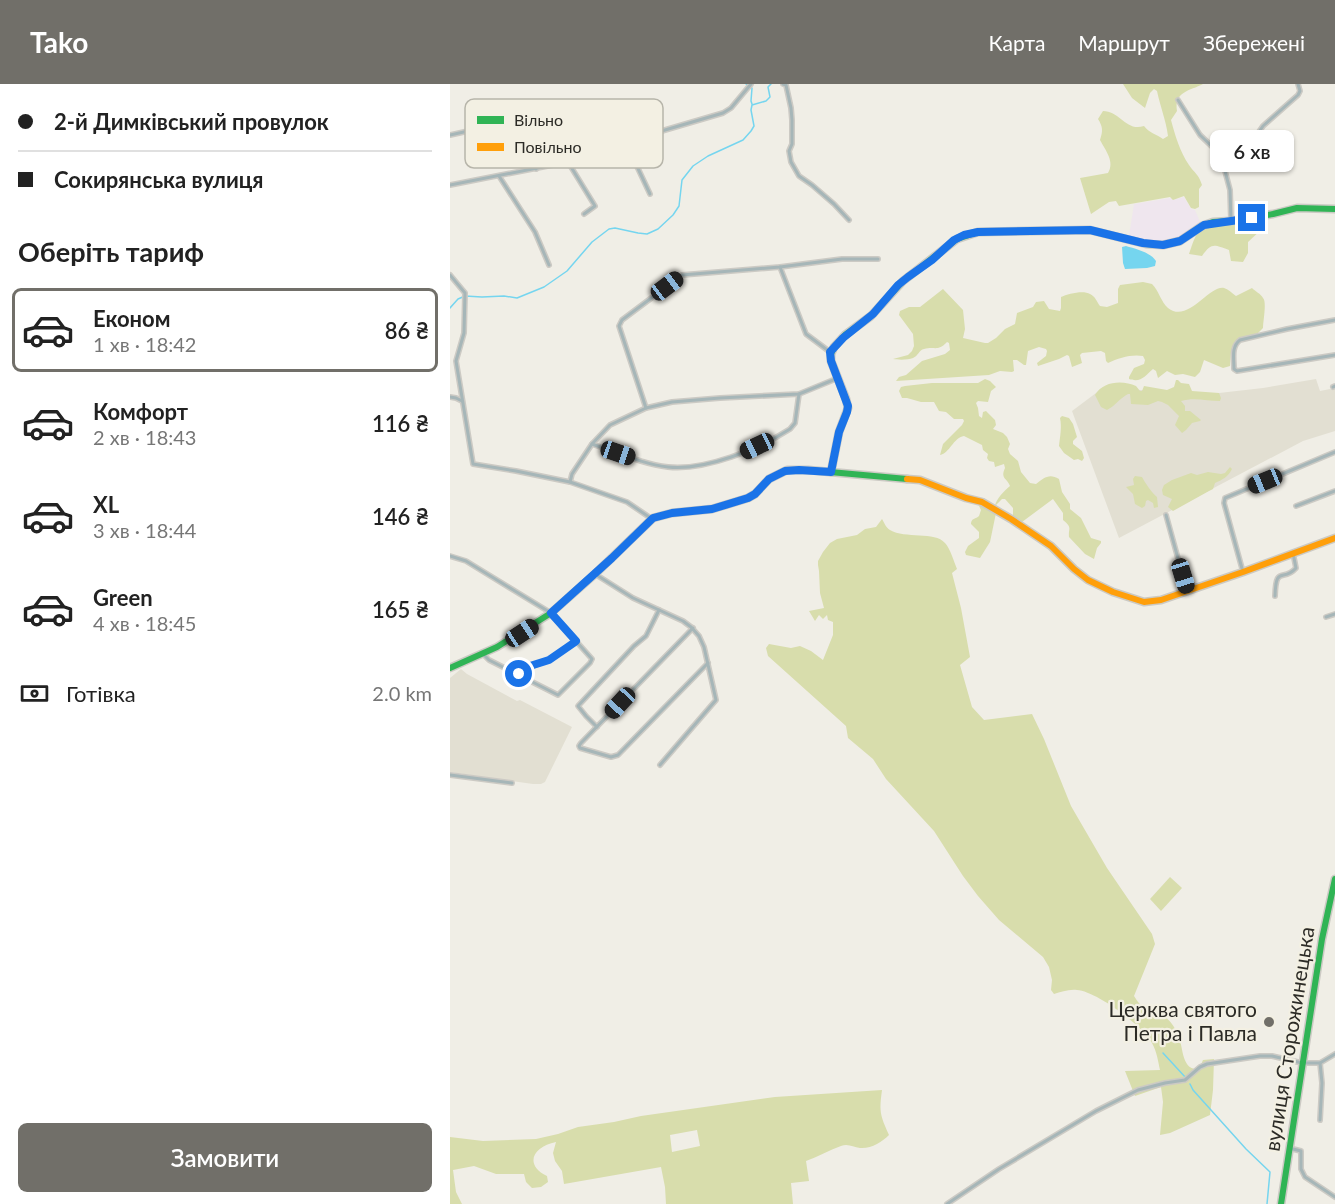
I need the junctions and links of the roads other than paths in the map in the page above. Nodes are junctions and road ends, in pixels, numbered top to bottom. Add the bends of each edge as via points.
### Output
1 (751, 84) edge
2 (783, 84) edge
3 (1298, 84) edge
4 (1178, 100) dead end
5 (663, 131) edge
6 (465, 132) edge
7 (450, 135) edge
8 (1225, 159) junction
9 (541, 168) edge
10 (572, 168) edge
11 (638, 168) edge
12 (536, 169) joint
13 (499, 176) junction
14 (450, 185) edge
15 (650, 194) dead end
16 (1335, 208) edge
17 (584, 214) dead end
18 (849, 220) dead end
19 (1231, 221) junction
20 (878, 259) dead end
21 (549, 265) dead end
22 (780, 267) junction
23 (450, 275) edge
24 (1335, 320) edge
25 (830, 352) junction
26 (1335, 355) edge
27 (837, 378) junction
28 (800, 394) junction
29 (450, 397) edge
30 (463, 402) junction
31 (646, 408) junction
32 (592, 444) junction
33 (1335, 452) edge
34 (831, 472) junction
35 (570, 482) junction
36 (1335, 491) edge
37 (1296, 506) dead end
38 (1166, 515) dead end
39 (652, 519) junction
40 (1335, 538) edge
41 (1293, 553) junction
42 (450, 556) edge
43 (1243, 572) junction
44 (595, 574) junction
45 (1188, 591) junction
46 (1275, 596) dead end
47 (659, 610) junction
48 (551, 613) junction
49 (1335, 614) edge
50 (1326, 617) dead end
51 (693, 628) junction
52 (576, 641) junction
53 (483, 654) junction
54 (708, 663) junction
55 (450, 668) edge
56 (519, 674) junction
57 (597, 727) junction
58 (660, 765) dead end
59 (450, 775) edge
60 (512, 783) dead end
61 (1335, 879) edge
62 (1335, 1054) edge
63 (1320, 1063) junction
64 (1302, 1064) junction
65 (1320, 1120) dead end
66 (1289, 1148) junction
67 (1335, 1197) edge
68 (947, 1204) edge
69 (1281, 1204) edge

1 - 5 street via 723,113
2 - 18 street via 791,108 790,162 799,176
3 - 8 street via 1298,95 1263,126 1250,145
4 - 8 street via 1200,135
6 - 7 street
8 - 19 street
9 - 12 street
10 - 17 street via 595,206
11 - 15 street
12 - 13 street
13 - 14 street
13 - 21 street via 535,232
16 - 19 street via 1297,208
19 - 25 street via 1204,225 1180,241 1160,245 1090,230 964,235 898,285 873,314
20 - 22 street
22 - 25 street via 806,334
22 - 31 street via 682,275 622,320 619,326
23 - 30 street via 465,292 464,333 456,362
24 - 26 street via 1240,340 1233,350 1234,370
25 - 27 street
27 - 28 street
27 - 34 street via 848,408
28 - 31 street via 672,402
28 - 32 street via 795,423 790,429 712,463 666,466
29 - 30 street
30 - 35 street via 473,464
31 - 32 street via 610,425
32 - 35 street
33 - 43 street via 1225,498
34 - 39 street via 785,471 748,498 712,509
34 - 45 street via 920,480 984,502 1051,546 1088,580 1129,598 1152,602
35 - 39 street via 627,502
36 - 37 street
38 - 45 street
39 - 44 street
40 - 41 street
41 - 43 street
41 - 46 street via 1296,568 1275,581
42 - 48 street via 466,561
43 - 45 street
44 - 47 street
44 - 48 street
47 - 51 street
47 - 57 street via 646,636 578,706
48 - 52 street
48 - 53 street
49 - 50 street
51 - 54 street
51 - 57 street
52 - 56 street
52 - 56 street via 592,658 558,695
53 - 55 street
53 - 56 street
54 - 57 street via 618,755 611,758 579,748
54 - 58 street via 716,700
59 - 60 street
61 - 64 street, вулиця Сторожинецька
62 - 63 street
63 - 64 street
63 - 65 street
64 - 66 street, вулиця Сторожинецька
64 - 68 street via 1260,1056 1207,1064 1185,1080 1138,1090 1075,1123
66 - 67 street via 1301,1151 1305,1177
66 - 69 street, вулиця Сторожинецька

